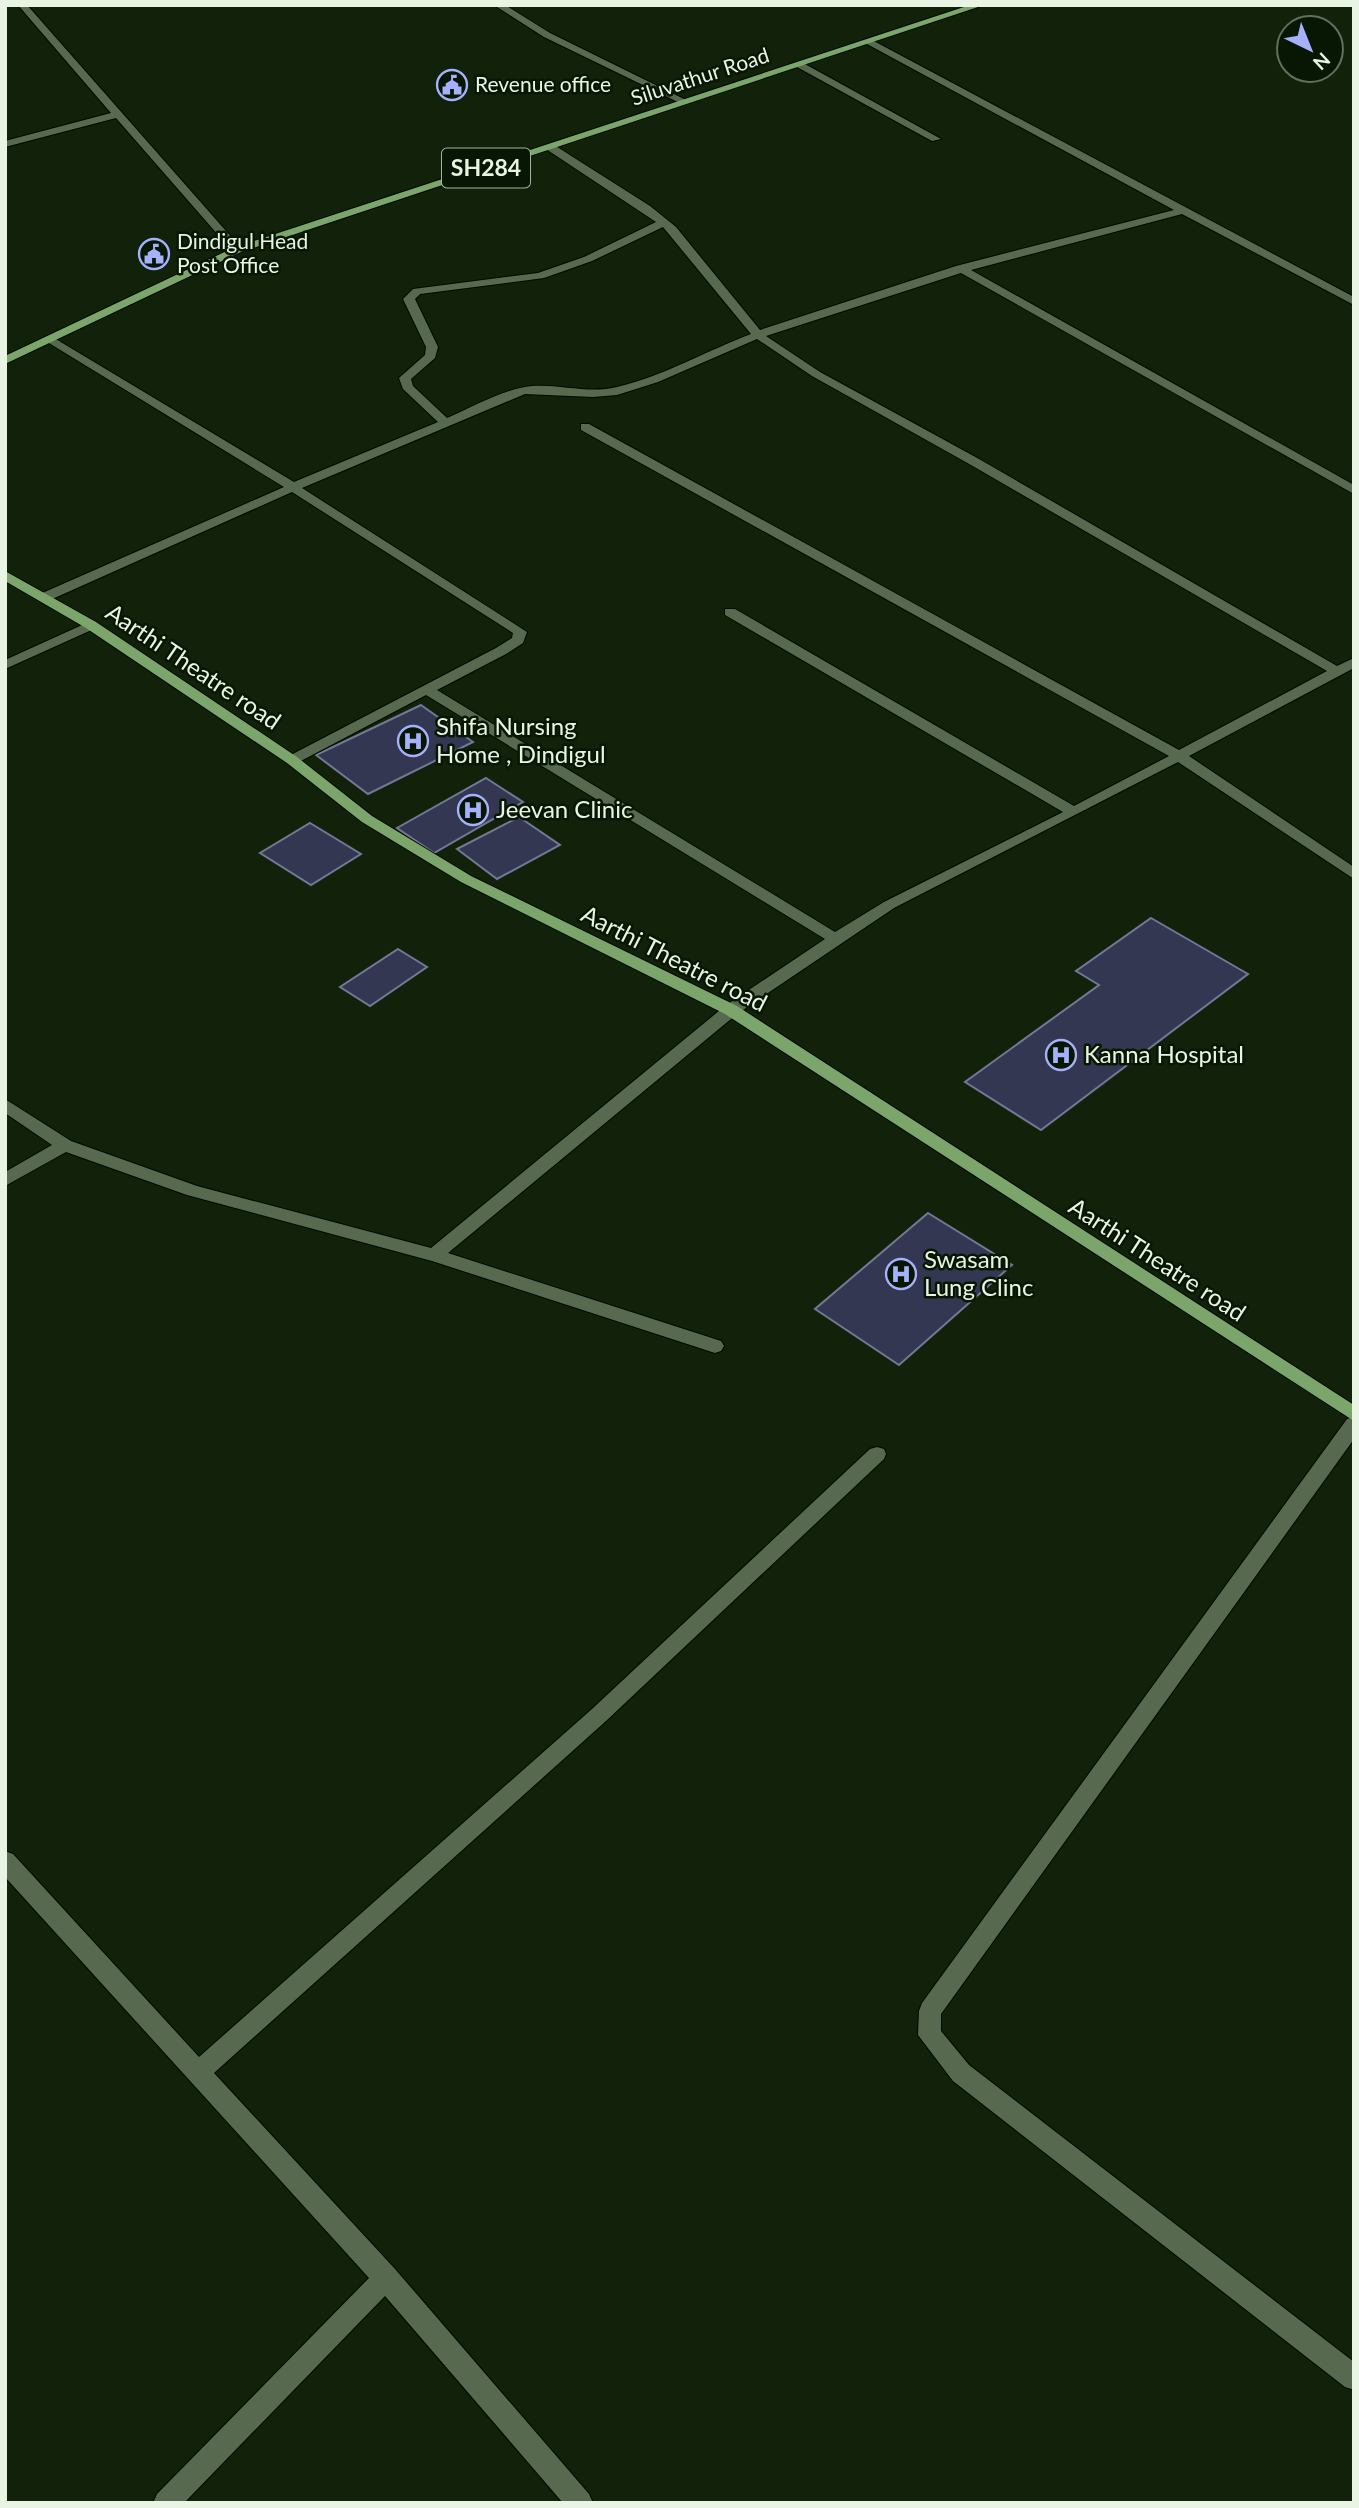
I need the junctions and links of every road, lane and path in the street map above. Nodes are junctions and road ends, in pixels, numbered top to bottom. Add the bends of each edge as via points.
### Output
1 (22, 5) edge
2 (498, 5) edge
3 (980, 5) edge
4 (870, 41) junction
5 (800, 65) junction
6 (685, 103) junction
7 (119, 114) junction
8 (936, 139) dead end
9 (5, 144) edge
10 (550, 147) junction
11 (1181, 211) junction
12 (664, 222) junction
13 (237, 250) junction
14 (960, 268) junction
15 (1354, 302) edge
16 (758, 335) junction
17 (50, 340) junction
18 (5, 361) edge
19 (444, 422) junction
20 (585, 427) dead end
21 (293, 488) junction
22 (1354, 489) edge
23 (5, 575) edge
24 (45, 597) junction
25 (730, 612) dead end
26 (91, 625) junction
27 (1354, 663) edge
28 (5, 665) edge
29 (1336, 671) junction
30 (427, 690) junction
31 (1178, 755) junction
32 (292, 760) junction
33 (1074, 812) junction
34 (1353, 873) edge
35 (835, 939) junction
36 (731, 1010) junction
37 (5, 1105) edge
38 (65, 1145) junction
39 (5, 1181) edge
40 (434, 1255) junction
41 (715, 1346) dead end
42 (1354, 1414) edge
43 (1354, 1424) edge
44 (877, 1454) dead end
45 (5, 1861) edge
46 (199, 2073) junction
47 (386, 2278) junction
48 (1354, 2378) edge
49 (166, 2503) edge
50 (580, 2503) edge

1 - 7 street
2 - 6 street via 547,35
3 - 4 main road, Siluvathur Road / SH284
4 - 5 main road, Siluvathur Road / SH284
4 - 11 street
5 - 6 main road, Siluvathur Road / SH284
5 - 8 street
6 - 10 main road, Siluvathur Road / SH284
7 - 9 street
7 - 13 street
10 - 12 street
10 - 13 main road, Siluvathur Road / SH284
11 - 14 street
11 - 15 street
12 - 16 street
12 - 19 street via 542,275 417,291 410,299 432,347 430,356 405,378 407,387
13 - 17 main road, Siluvathur Road / SH284
14 - 16 street
14 - 22 street
16 - 19 street via 634,387 587,395 550,389 523,391
16 - 29 street via 816,374
17 - 18 main road, Siluvathur Road / SH284
17 - 21 street
19 - 21 street
20 - 31 street
21 - 24 street
21 - 30 street via 520,632 518,640 501,651
23 - 24 main road, Aarthi Theatre road
24 - 26 main road, Aarthi Theatre road
25 - 33 street
26 - 28 street
26 - 32 main road, Aarthi Theatre road
27 - 29 street
29 - 31 street
30 - 32 street
30 - 35 street
31 - 33 street
31 - 34 street
32 - 36 main road, Aarthi Theatre road via 367,819 466,879
33 - 35 street via 889,905
35 - 36 street
36 - 40 street
36 - 42 main road, Aarthi Theatre road
37 - 38 street
38 - 39 street
38 - 40 street via 194,1191
40 - 41 street
43 - 48 street via 929,2011 929,2035 961,2073
44 - 46 street via 599,1715
45 - 46 street
46 - 47 street
47 - 49 street
47 - 50 street

